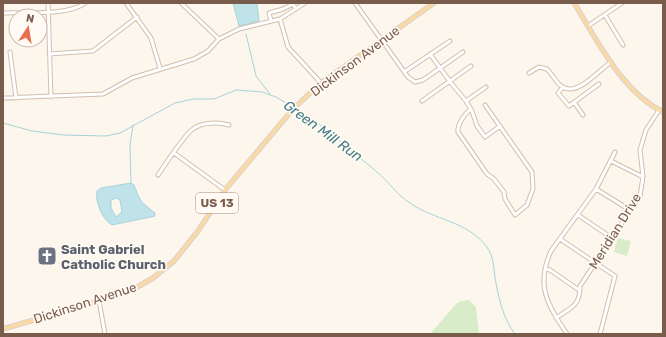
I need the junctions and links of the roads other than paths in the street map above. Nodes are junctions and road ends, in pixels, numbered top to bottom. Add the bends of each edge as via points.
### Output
1 (86, 3) edge
2 (126, 3) edge
3 (181, 3) edge
4 (293, 3) edge
5 (305, 3) edge
6 (355, 3) edge
7 (434, 3) edge
8 (574, 3) edge
9 (622, 3) edge
10 (296, 9) junction
11 (48, 11) joint
12 (605, 15) junction
13 (138, 17) junction
14 (280, 18) junction
15 (271, 21) junction
16 (588, 26) junction
17 (219, 39) junction
18 (381, 41) junction
19 (450, 41) dead end
20 (623, 45) dead end
21 (10, 52) dead end
22 (463, 52) dead end
23 (49, 54) junction
24 (430, 54) junction
25 (611, 62) junction
26 (471, 66) dead end
27 (160, 68) junction
28 (440, 68) junction
29 (404, 72) junction
30 (530, 73) dead end
31 (449, 80) junction
32 (321, 83) junction
33 (599, 84) dead end
34 (582, 86) junction
35 (486, 87) dead end
36 (563, 87) junction
37 (588, 92) junction
38 (51, 97) junction
39 (3, 98) edge
40 (16, 98) junction
41 (422, 100) dead end
42 (466, 101) junction
43 (574, 102) junction
44 (485, 105) dead end
45 (471, 108) junction
46 (659, 110) junction
47 (663, 112) edge
48 (583, 115) dead end
49 (230, 125) dead end
50 (500, 126) junction
51 (615, 152) dead end
52 (174, 153) junction
53 (611, 161) junction
54 (158, 175) dead end
55 (643, 177) junction
56 (596, 189) junction
57 (226, 190) junction
58 (630, 210) junction
59 (578, 215) junction
60 (612, 238) junction
61 (560, 239) junction
62 (595, 263) junction
63 (546, 269) junction
64 (580, 291) junction
65 (98, 301) junction
66 (556, 318) junction
67 (3, 329) edge
68 (105, 334) edge
69 (567, 334) edge
70 (600, 334) edge

1 - 11 street via 78,8
2 - 13 street
3 - 17 street
4 - 10 street
4 - 15 street via 269,13
5 - 10 street
6 - 18 street
7 - 18 main road, Dickinson Avenue / US 13
8 - 16 main road
9 - 12 street
10 - 14 street
11 - 23 street
12 - 16 street
12 - 20 street
13 - 23 street via 93,51
13 - 27 street via 151,38
14 - 15 street
14 - 32 street via 288,47
15 - 17 street via 239,29
16 - 25 main road
17 - 27 street via 208,51 194,59
18 - 29 street
18 - 32 main road, Dickinson Avenue / US 13
19 - 24 street
21 - 40 street
22 - 28 street
23 - 38 street
24 - 28 street
24 - 29 street
25 - 34 street
25 - 46 main road via 639,95
26 - 31 street
27 - 38 street via 132,78 103,94
28 - 29 street via 423,80 415,82
28 - 31 street
30 - 36 street via 539,68 547,69
31 - 41 street
31 - 42 street
32 - 57 main road, Dickinson Avenue / US 13 via 293,109
33 - 37 street
34 - 36 street via 575,89
34 - 37 street
35 - 42 street
36 - 43 street via 558,93 569,106
37 - 43 street
38 - 40 street
39 - 40 street
42 - 45 street
43 - 48 street
44 - 50 street
45 - 50 street via 477,126 485,137
45 - 50 street via 457,128 458,132 487,174 504,192 505,199 515,215 527,205 533,189 532,172
46 - 47 main road
46 - 55 street, Meridian Drive via 642,139 640,150
49 - 52 street via 204,124 192,129
51 - 53 street
52 - 54 street
52 - 57 street
53 - 55 street
53 - 56 street
55 - 58 street, Meridian Drive via 640,196
56 - 58 street
56 - 59 street
57 - 65 main road, Dickinson Avenue / US 13 via 174,261 153,278 132,290
58 - 60 street, Meridian Drive
59 - 60 street
59 - 61 street
60 - 62 street, Meridian Drive
61 - 62 street
61 - 63 street via 551,251
62 - 64 street, Meridian Drive via 580,286
62 - 70 street via 615,276
63 - 64 street
63 - 66 street via 544,289 547,302
64 - 66 street, Meridian Drive via 577,304
65 - 67 main road, Dickinson Avenue / US 13
65 - 68 street
66 - 69 street

